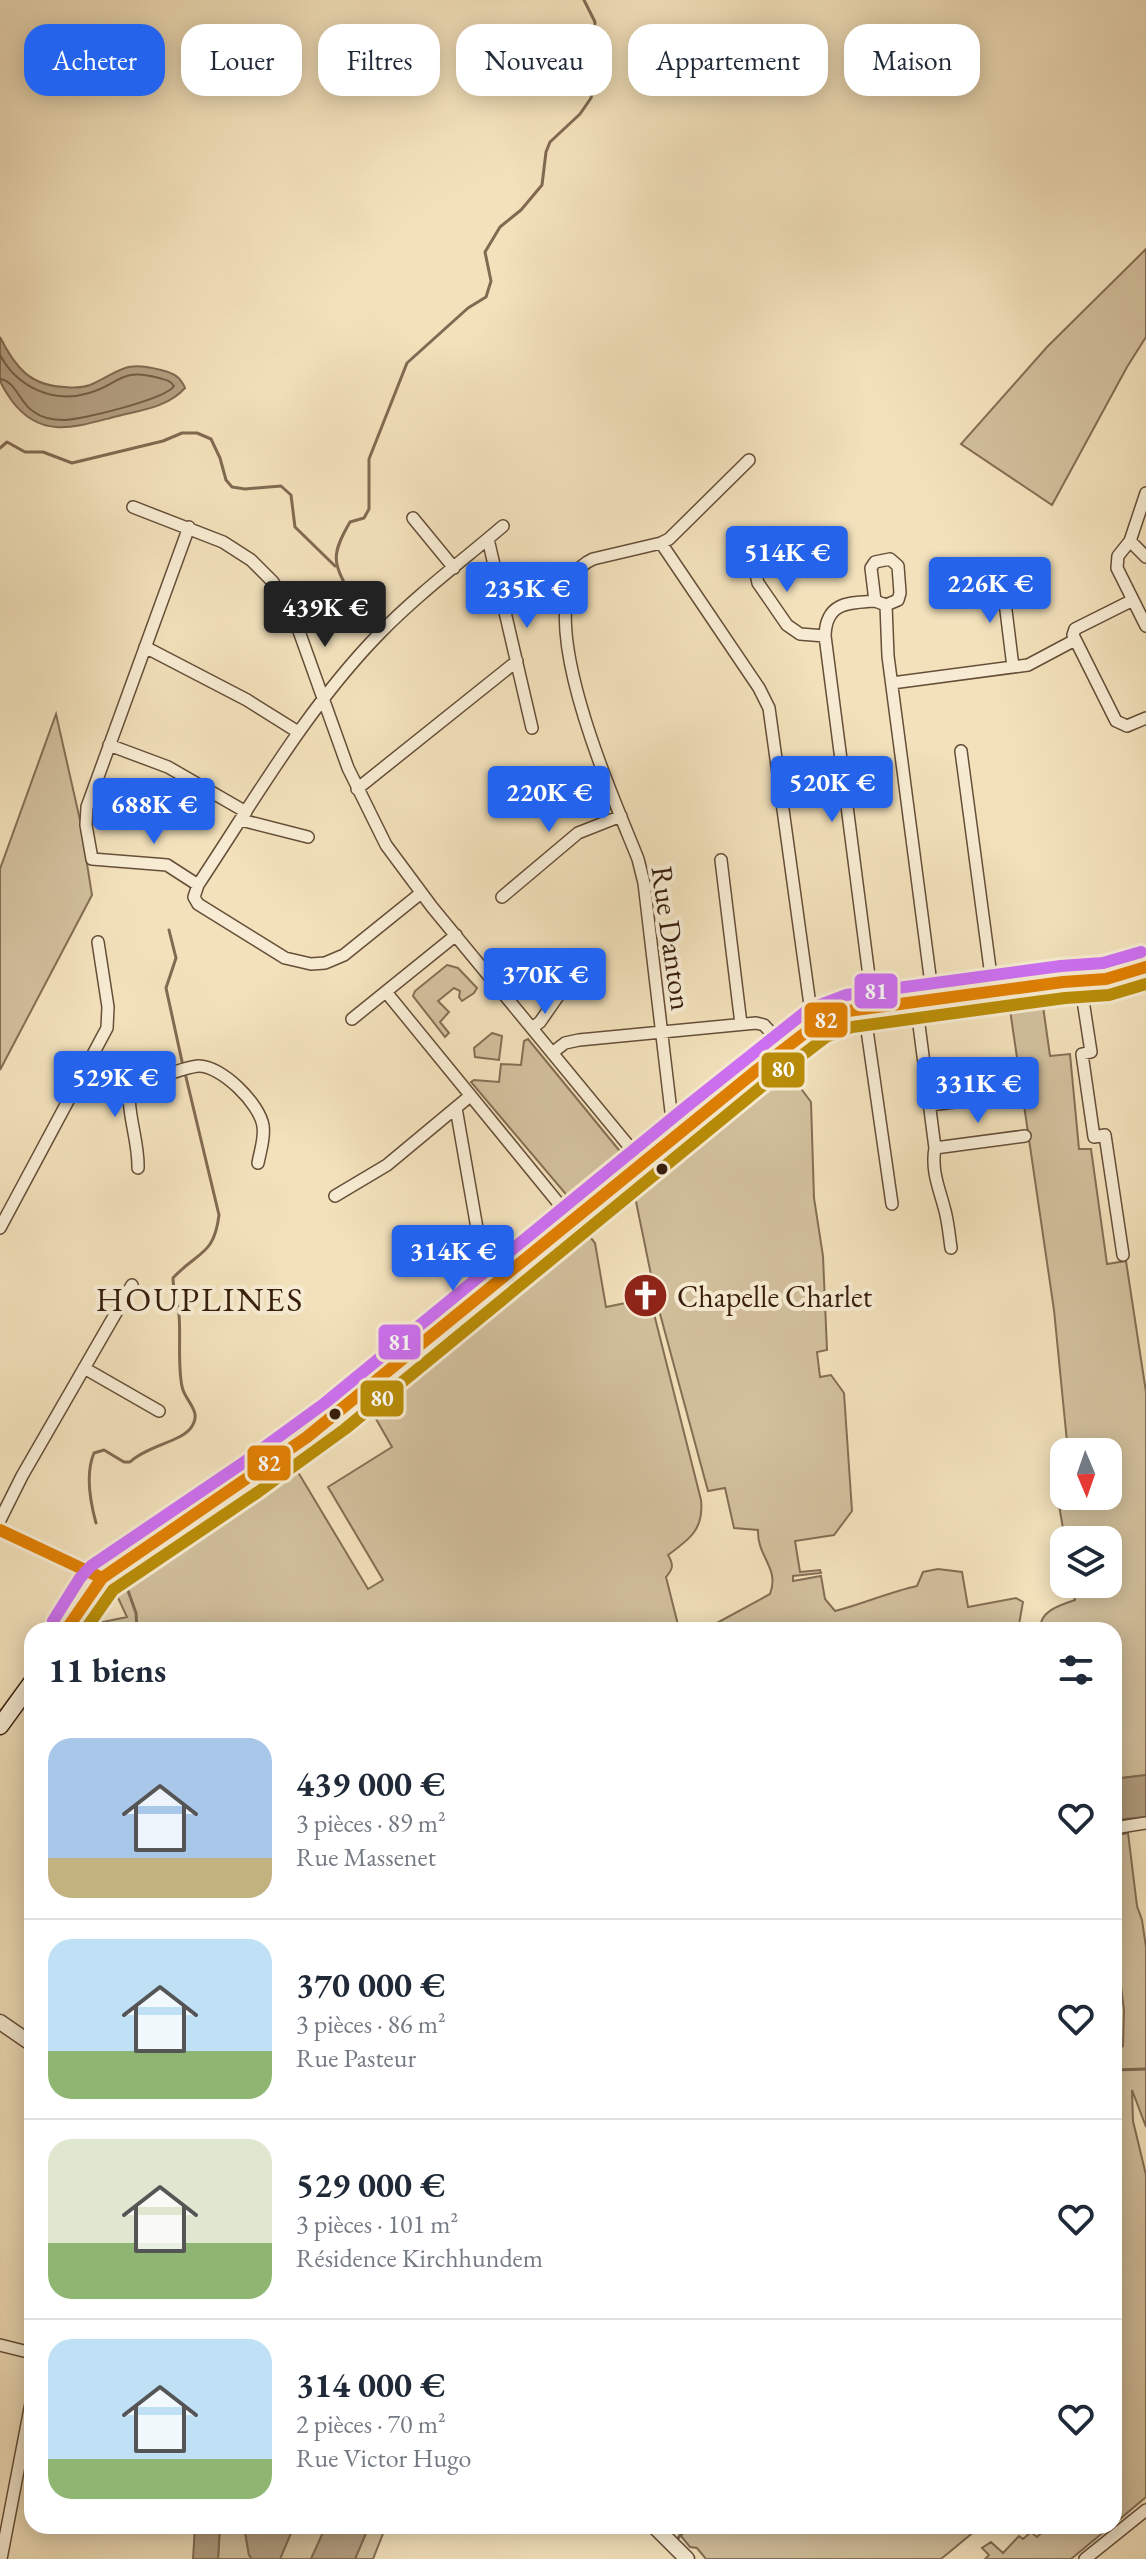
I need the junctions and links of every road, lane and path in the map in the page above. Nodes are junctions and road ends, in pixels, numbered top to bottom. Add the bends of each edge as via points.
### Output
1 (749, 460) dead end
2 (1146, 493) edge
3 (133, 507) dead end
4 (413, 518) dead end
5 (503, 526) dead end
6 (189, 527) junction
7 (488, 539) junction
8 (1130, 541) junction
9 (661, 543) junction
10 (751, 552) dead end
11 (1146, 557) edge
12 (454, 568) junction
13 (1002, 578) dead end
14 (1133, 600) junction
15 (1146, 626) edge
16 (825, 636) junction
17 (1075, 640) junction
18 (145, 647) junction
19 (517, 661) junction
20 (1013, 667) junction
21 (893, 688) junction
22 (323, 698) junction
23 (1146, 718) edge
24 (532, 728) dead end
25 (298, 732) junction
26 (109, 745) junction
27 (961, 751) dead end
28 (357, 789) junction
29 (244, 816) junction
30 (621, 816) junction
31 (308, 837) dead end
32 (721, 860) dead end
33 (198, 885) junction
34 (421, 893) junction
35 (502, 897) dead end
36 (456, 935) junction
37 (98, 942) dead end
38 (579, 966) dead end
39 (1146, 967) edge
40 (1146, 977) edge
41 (1106, 979) junction
42 (1080, 981) junction
43 (993, 991) junction
44 (386, 992) junction
45 (933, 999) junction
46 (916, 1002) junction
47 (869, 1008) junction
48 (352, 1019) dead end
49 (818, 1023) junction
50 (741, 1024) junction
51 (532, 1028) junction
52 (662, 1031) junction
53 (784, 1047) junction
54 (552, 1053) junction
55 (94, 1054) junction
56 (132, 1076) junction
57 (470, 1096) junction
58 (971, 1100) dead end
59 (930, 1105) junction
60 (456, 1108) junction
61 (1025, 1136) dead end
62 (674, 1137) junction
63 (935, 1148) junction
64 (642, 1162) junction
65 (258, 1163) dead end
66 (138, 1168) dead end
67 (335, 1196) dead end
68 (892, 1204) dead end
69 (573, 1221) junction
70 (0, 1228) edge
71 (951, 1248) dead end
72 (1123, 1255) dead end
73 (132, 1285) dead end
74 (488, 1291) junction
75 (84, 1368) junction
76 (159, 1411) dead end
77 (0, 1520) edge
78 (0, 1530) edge
79 (102, 1578) junction
80 (71, 1622) edge
81 (24, 1693) edge
82 (0, 1726) edge
83 (1146, 1823) edge
84 (1122, 1827) edge
85 (0, 2022) edge
86 (24, 2038) edge
87 (0, 2345) edge
88 (24, 2351) edge
89 (24, 2446) edge
90 (1146, 2510) edge
91 (1122, 2529) edge
92 (663, 2534) edge
93 (1116, 2534) edge
94 (685, 2558) edge
95 (1, 2559) edge
96 (1085, 2559) edge

1 - 9 street
2 - 8 street
3 - 6 street
4 - 12 street
5 - 7 street
6 - 18 street
6 - 22 street via 234,548 273,582 295,620
7 - 12 street
7 - 19 street
8 - 11 street
8 - 14 street via 1118,556 1117,568
9 - 30 street, Rue Danton via 593,559 570,580 564,600 579,703
9 - 49 street via 769,708 810,1005
10 - 16 street via 758,583 787,625 800,634
12 - 22 street via 379,633
13 - 20 street
14 - 15 street
14 - 17 street via 1075,629
16 - 21 street via 829,617 839,606 881,603
16 - 47 street
17 - 20 street via 1031,664
17 - 23 street via 1118,723 1130,726
18 - 25 street
18 - 26 street
19 - 24 street
19 - 28 street
20 - 21 street
21 - 45 street
22 - 25 street
22 - 28 street
25 - 29 street
26 - 29 street via 168,767
26 - 33 street via 86,813 92,859 167,865
27 - 43 street
28 - 34 street via 386,845
29 - 31 street
29 - 33 street
30 - 35 street via 578,833
30 - 52 street, Rue Danton via 644,883
32 - 50 street
33 - 34 street via 198,904 285,958 311,964 344,955
34 - 36 street
36 - 44 street
36 - 51 street
37 - 55 street via 108,1014
38 - 51 street
39 - 41 main road
40 - 41 main road
41 - 42 main road
42 - 43 main road
42 - 72 street via 1091,1052 1082,1054 1094,1137 1105,1135
43 - 45 main road
44 - 48 street
44 - 57 street
45 - 46 main road
46 - 47 main road
46 - 59 street
47 - 49 main road via 840,1012
47 - 68 street
49 - 53 main road
50 - 52 street
50 - 53 street via 764,1025
51 - 54 street
52 - 54 street via 571,1041
52 - 62 street, Rue Danton
53 - 62 main road
54 - 64 street
55 - 56 street
55 - 70 street
56 - 65 street via 211,1068 246,1096 263,1125
56 - 66 street via 128,1094
57 - 60 street
57 - 69 street
58 - 59 street
59 - 63 street
60 - 67 street via 387,1165
60 - 74 street
61 - 63 street
62 - 64 main road
63 - 71 street via 937,1191
64 - 69 main road
69 - 74 main road
73 - 75 street
74 - 79 main road via 318,1428
75 - 76 street
75 - 77 street
78 - 79 street
79 - 80 main road
81 - 82 main road
83 - 84 street
85 - 86 street
87 - 88 street
89 - 95 street
90 - 91 street
92 - 94 street
93 - 96 street

